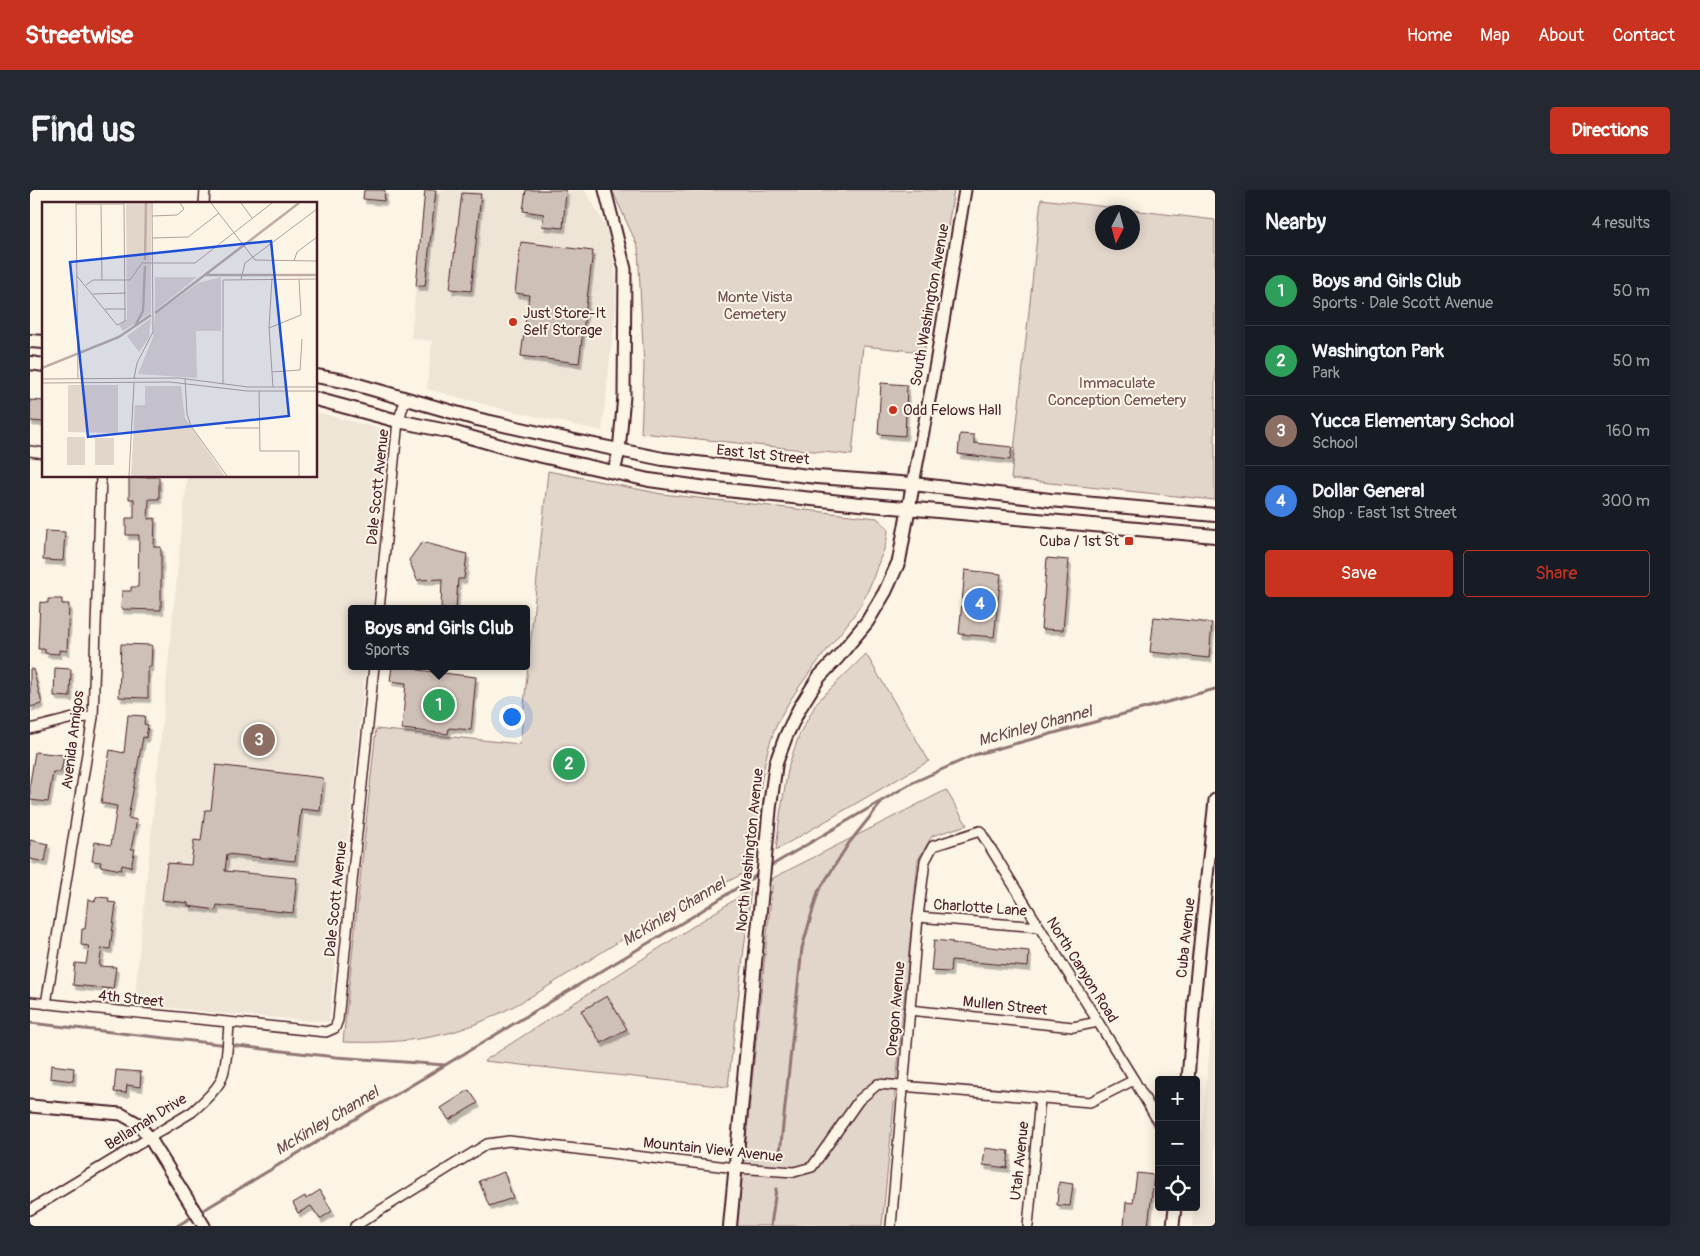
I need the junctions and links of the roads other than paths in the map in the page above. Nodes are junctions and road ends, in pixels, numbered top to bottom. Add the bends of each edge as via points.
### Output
1 (606, 190) edge
2 (964, 190) edge
3 (318, 376) edge
4 (406, 399) junction
5 (318, 400) edge
6 (398, 421) junction
7 (619, 451) junction
8 (614, 472) junction
9 (101, 478) edge
10 (913, 484) junction
11 (910, 508) junction
12 (1215, 515) edge
13 (1215, 536) edge
14 (379, 605) edge
15 (374, 670) edge
16 (93, 717) junction
17 (30, 729) edge
18 (1215, 800) edge
19 (980, 831) joint
20 (918, 917) junction
21 (1040, 927) junction
22 (30, 1002) edge
23 (46, 1004) junction
24 (909, 1010) junction
25 (1098, 1022) junction
26 (229, 1023) junction
27 (1188, 1076) edge
28 (1134, 1080) junction
29 (904, 1086) junction
30 (1040, 1099) junction
31 (30, 1106) edge
32 (1158, 1121) edge
33 (149, 1137) junction
34 (736, 1168) junction
35 (30, 1210) edge
36 (1175, 1211) edge
37 (204, 1226) edge
38 (355, 1226) edge
39 (730, 1226) edge
40 (891, 1226) edge
41 (1028, 1226) edge
42 (1173, 1226) edge

1 - 7 street via 625,269 624,396
2 - 10 street, South Washington Avenue
3 - 4 main road, East 1st Street
4 - 6 street, Dale Scott Avenue
4 - 7 main road, East 1st Street via 477,419
5 - 6 main road
6 - 8 main road
6 - 14 street, Dale Scott Avenue
7 - 8 street
7 - 10 main road, East 1st Street via 826,478
8 - 11 main road via 706,488
9 - 16 street, Avenida Amigos
10 - 11 main road, North Washington Avenue
10 - 12 main road, East 1st Street
11 - 13 main road
11 - 34 main road, North Washington Avenue via 898,561 885,592 867,622 819,677 799,709 776,763
15 - 26 street, Dale Scott Avenue via 335,1028 326,1032
16 - 17 street via 73,718
16 - 23 street, Avenida Amigos
18 - 27 street, Cuba Avenue
19 - 20 street, Oregon Avenue via 933,846 925,861
19 - 21 street, North Canyon Road
20 - 21 street, Charlotte Lane
20 - 24 street, Oregon Avenue
21 - 25 street, North Canyon Road
22 - 23 street, 4th Street
23 - 26 street, 4th Street
24 - 25 street, Mullen Street via 1073,1027
24 - 29 street, Oregon Avenue
25 - 28 street, North Canyon Road
26 - 33 street, Bellamah Drive via 221,1081 192,1112
28 - 30 street, Mountain View Avenue via 1090,1102
28 - 32 street, North Canyon Road
29 - 30 street, Mountain View Avenue
29 - 34 street, Mountain View Avenue via 878,1084 859,1100 812,1167 794,1172
29 - 40 street, Oregon Avenue
30 - 41 street, Utah Avenue
31 - 33 street via 121,1114 137,1123
33 - 35 street, Bellamah Drive
33 - 37 street
34 - 38 street, Mountain View Avenue via 509,1141 487,1144
34 - 39 main road, North Washington Avenue
36 - 42 street

